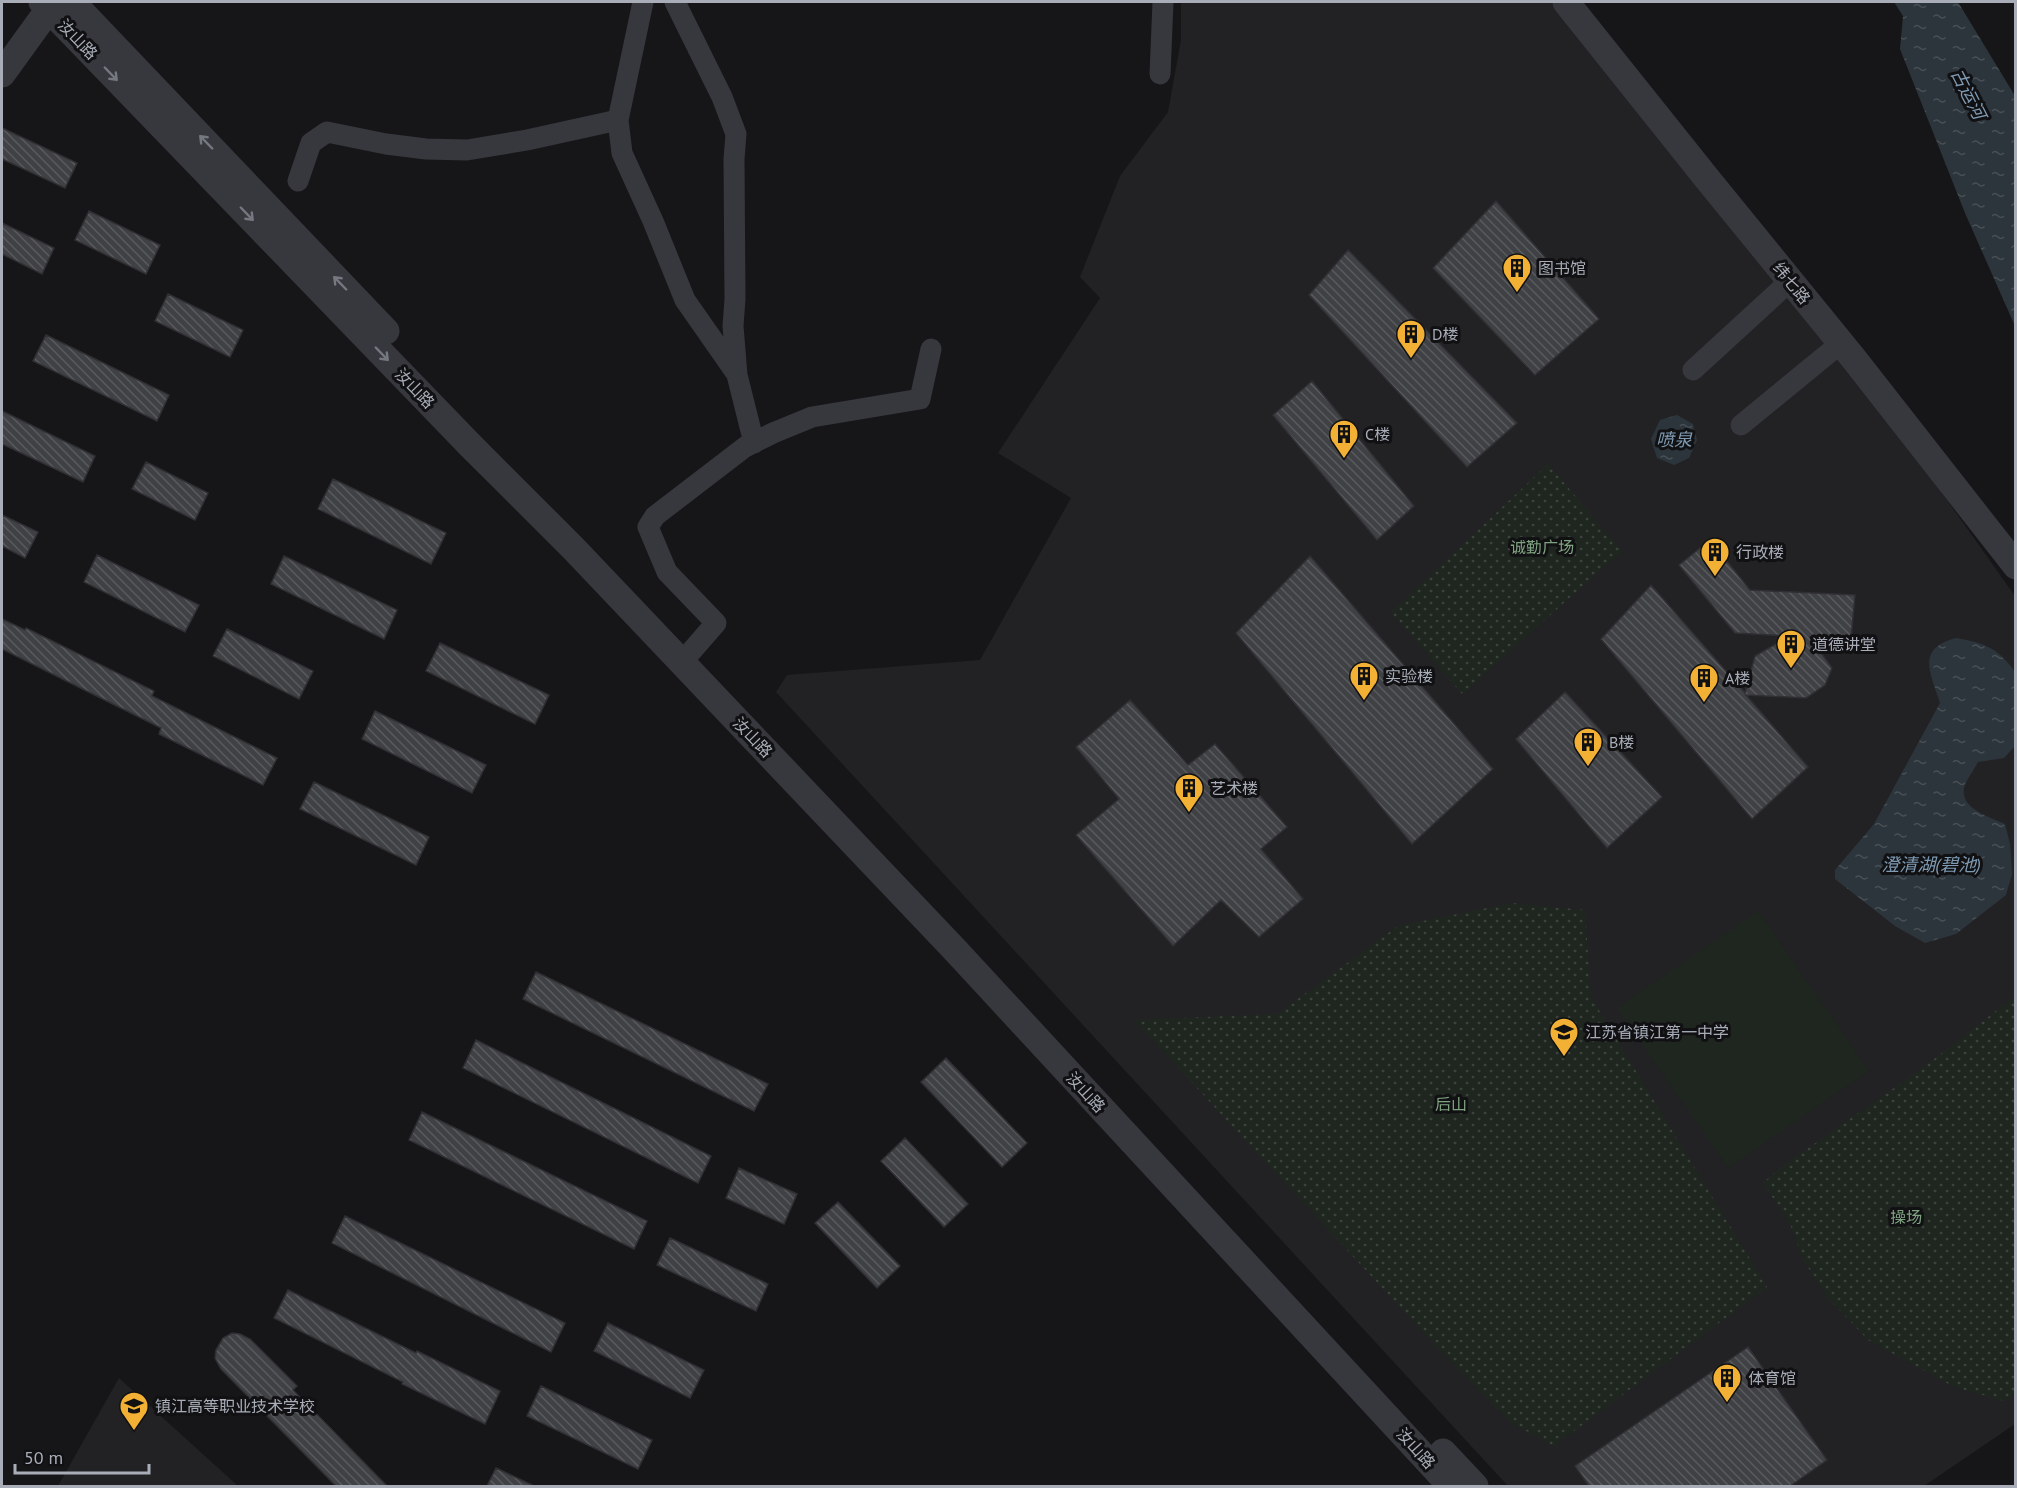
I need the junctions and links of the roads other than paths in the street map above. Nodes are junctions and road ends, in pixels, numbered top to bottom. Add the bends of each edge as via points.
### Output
1 (643, 2) edge
2 (675, 2) edge
3 (1163, 2) edge
4 (1566, 2) edge
5 (54, 3) edge
6 (2, 74) edge
7 (1160, 74) dead end
8 (618, 120) junction
9 (298, 181) dead end
10 (1790, 281) junction
11 (1841, 343) junction
12 (931, 349) dead end
13 (1693, 370) dead end
14 (737, 375) junction
15 (1741, 426) dead end
16 (754, 443) junction
17 (2016, 566) edge
18 (687, 656) junction
19 (1451, 1486) edge
20 (1475, 1486) edge

1 - 8 street
2 - 14 street via 736,134 733,326
3 - 7 street
4 - 10 street, 纬七路
5 - 6 street
5 - 18 street, 汝山路
8 - 9 street via 467,150 386,144 327,132 311,143
8 - 14 street via 622,153 685,300
10 - 11 street, 纬七路
10 - 13 street
11 - 15 street
11 - 17 street, 纬七路
12 - 16 street via 920,399 812,417
14 - 16 street
16 - 18 street via 655,516 648,527 667,572 716,623
18 - 19 street, 汝山路
18 - 20 street, 汝山路

